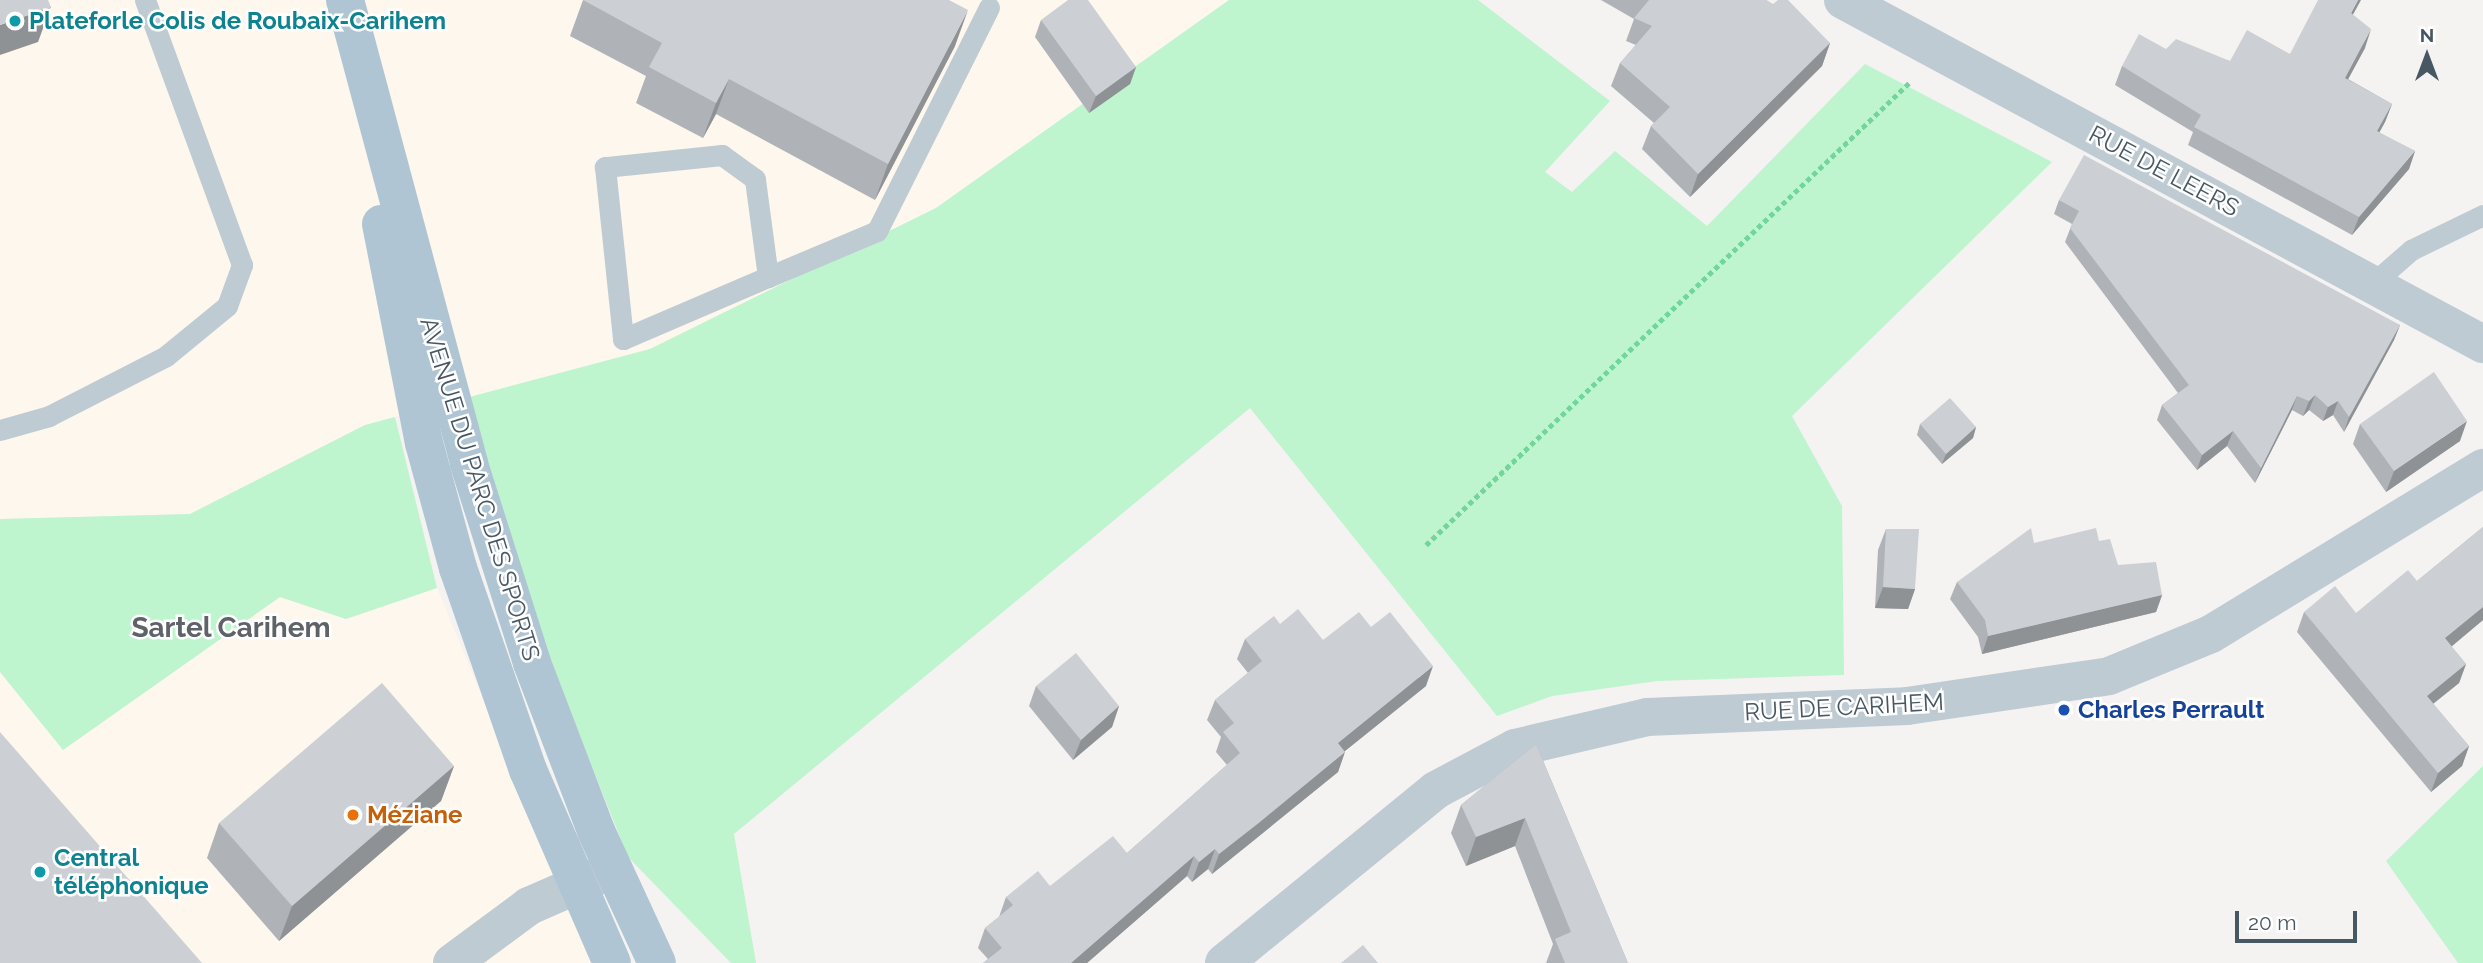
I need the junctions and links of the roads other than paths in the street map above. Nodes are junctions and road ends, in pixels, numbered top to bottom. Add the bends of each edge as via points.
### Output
1 (145, 0) edge
2 (345, 0) edge
3 (1843, 0) edge
4 (988, 2) edge
5 (2483, 215) edge
6 (768, 277) junction
7 (2371, 285) junction
8 (2483, 344) edge
9 (0, 430) edge
10 (2483, 468) edge
11 (614, 870) junction
12 (576, 883) junction
13 (452, 963) edge
14 (612, 963) edge
15 (656, 963) edge
16 (1224, 963) edge

1 - 9 lane via 242,265 227,306 166,356 49,416
2 - 11 main road, AVENUE DU PARC DES SPORTS via 494,543 536,675
2 - 12 main road, AVENUE DU PARC DES SPORTS via 392,294 424,443 488,657
3 - 7 street, RUE DE LEERS
4 - 6 lane via 877,231
5 - 7 lane via 2411,250
6 - 6 lane via 623,339 605,167 722,155 755,179
7 - 8 street, RUE DE LEERS
10 - 16 street, RUE DE CARIHEM via 2211,634 2109,676 1920,704 1647,717 1515,748 1436,790
11 - 12 street
11 - 15 main road, AVENUE DU PARC DES SPORTS
12 - 13 street via 529,906
12 - 14 main road, AVENUE DU PARC DES SPORTS

